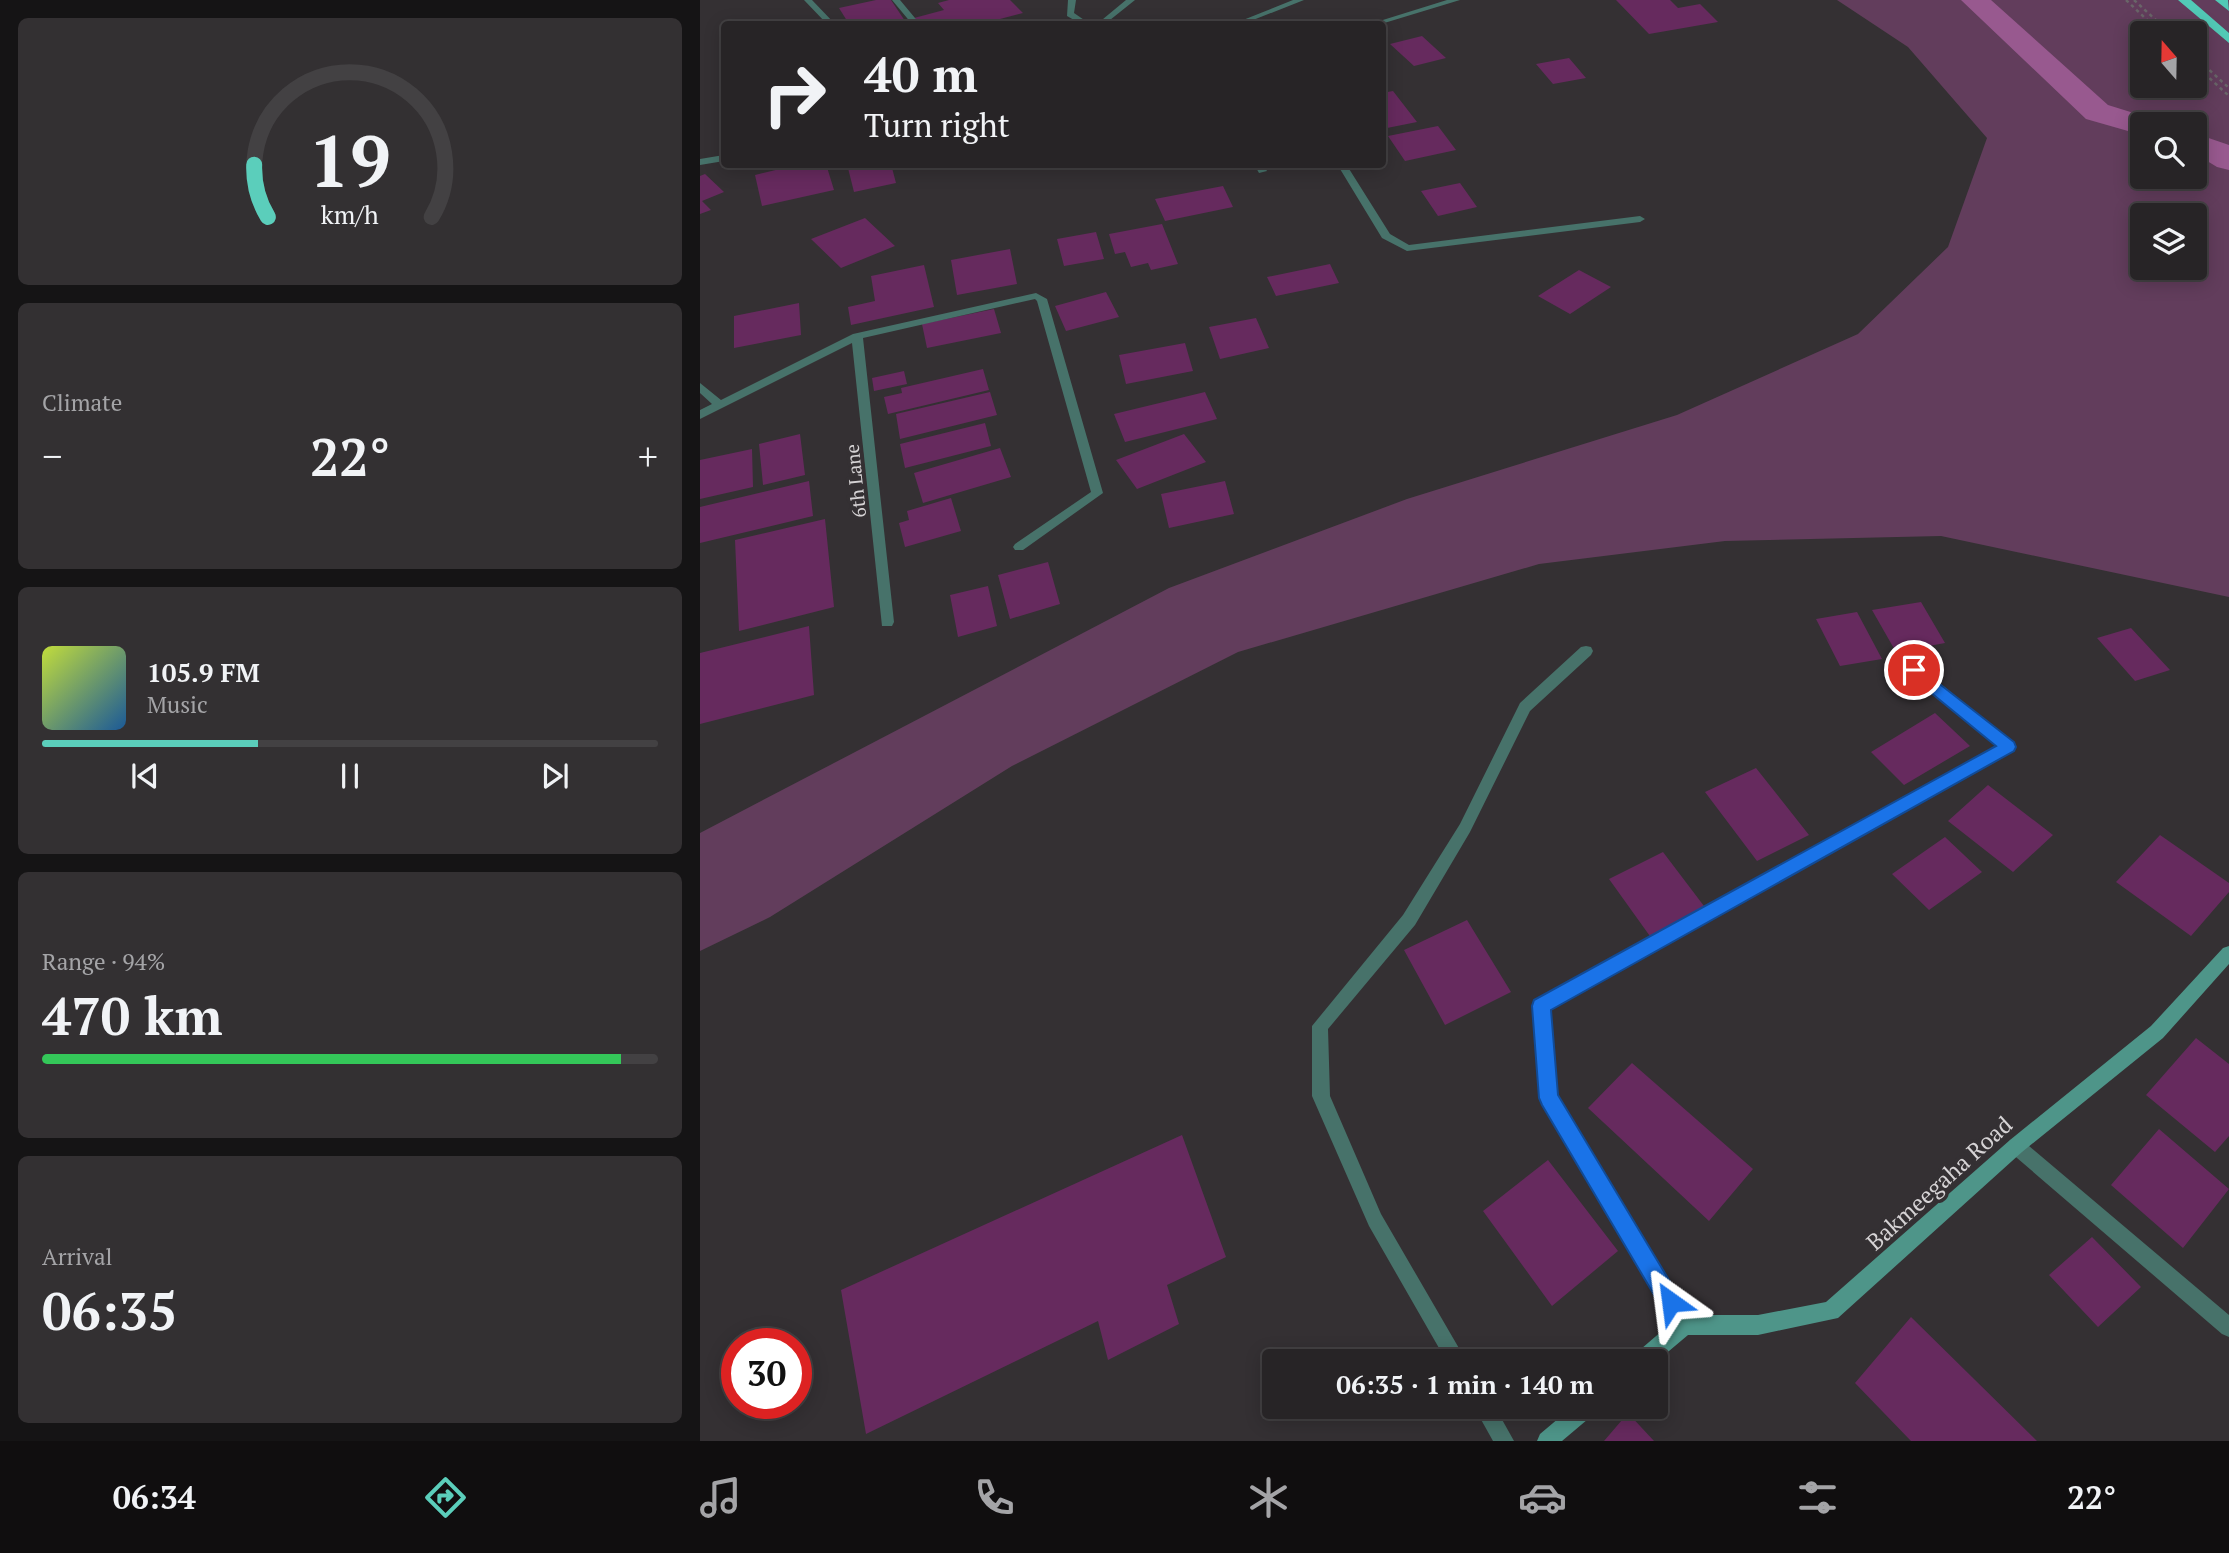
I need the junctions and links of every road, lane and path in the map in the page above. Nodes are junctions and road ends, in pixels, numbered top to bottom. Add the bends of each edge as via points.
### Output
1 (808, 0) edge
2 (896, 0) edge
3 (1072, 0) edge
4 (1131, 0) edge
5 (1300, 0) edge
6 (1456, 0) edge
7 (2126, 0) edge
8 (2134, 0) edge
9 (2184, 0) edge
10 (2221, 0) edge
11 (2229, 7) edge
12 (828, 21) edge
13 (914, 21) edge
14 (1081, 21) edge
15 (1105, 21) edge
16 (1245, 21) edge
17 (1384, 21) edge
18 (2148, 21) edge
19 (2157, 21) edge
20 (2229, 39) edge
21 (2207, 68) edge
22 (2207, 76) edge
23 (2229, 88) edge
24 (2229, 96) edge
25 (721, 158) edge
26 (700, 162) edge
27 (1344, 168) edge
28 (1640, 219) dead end
29 (857, 336) junction
30 (700, 387) edge
31 (720, 405) junction
32 (700, 415) edge
33 (1019, 547) dead end
34 (887, 622) dead end
35 (1587, 650) dead end
36 (1914, 670) dead end
37 (2229, 953) edge
38 (2016, 1146) junction
39 (1684, 1325) junction
40 (2229, 1327) edge
41 (1450, 1349) edge
42 (1656, 1349) edge
43 (1491, 1419) edge
44 (1573, 1419) edge
45 (1504, 1441) edge
46 (1547, 1441) edge

1 - 12 street
2 - 13 street
3 - 14 street via 1070,14
4 - 15 street
5 - 16 street
6 - 17 street
7 - 18 path
8 - 19 path
9 - 20 highway
10 - 11 highway
21 - 23 path
22 - 24 path
25 - 26 street
27 - 28 street via 1386,236 1407,247
29 - 31 street
29 - 33 street via 1027,296 1042,299 1097,493
29 - 34 street, 6th Lane
30 - 31 street
31 - 32 street
35 - 41 street via 1525,706 1465,828 1409,920 1320,1026 1321,1096 1375,1220
36 - 39 street via 2008,747 1541,1006 1549,1098
37 - 38 street, Bakmeegaha Road via 2157,1032
38 - 39 street, Bakmeegaha Road via 1831,1311 1758,1325
38 - 40 street
39 - 42 street
43 - 45 street
44 - 46 street

